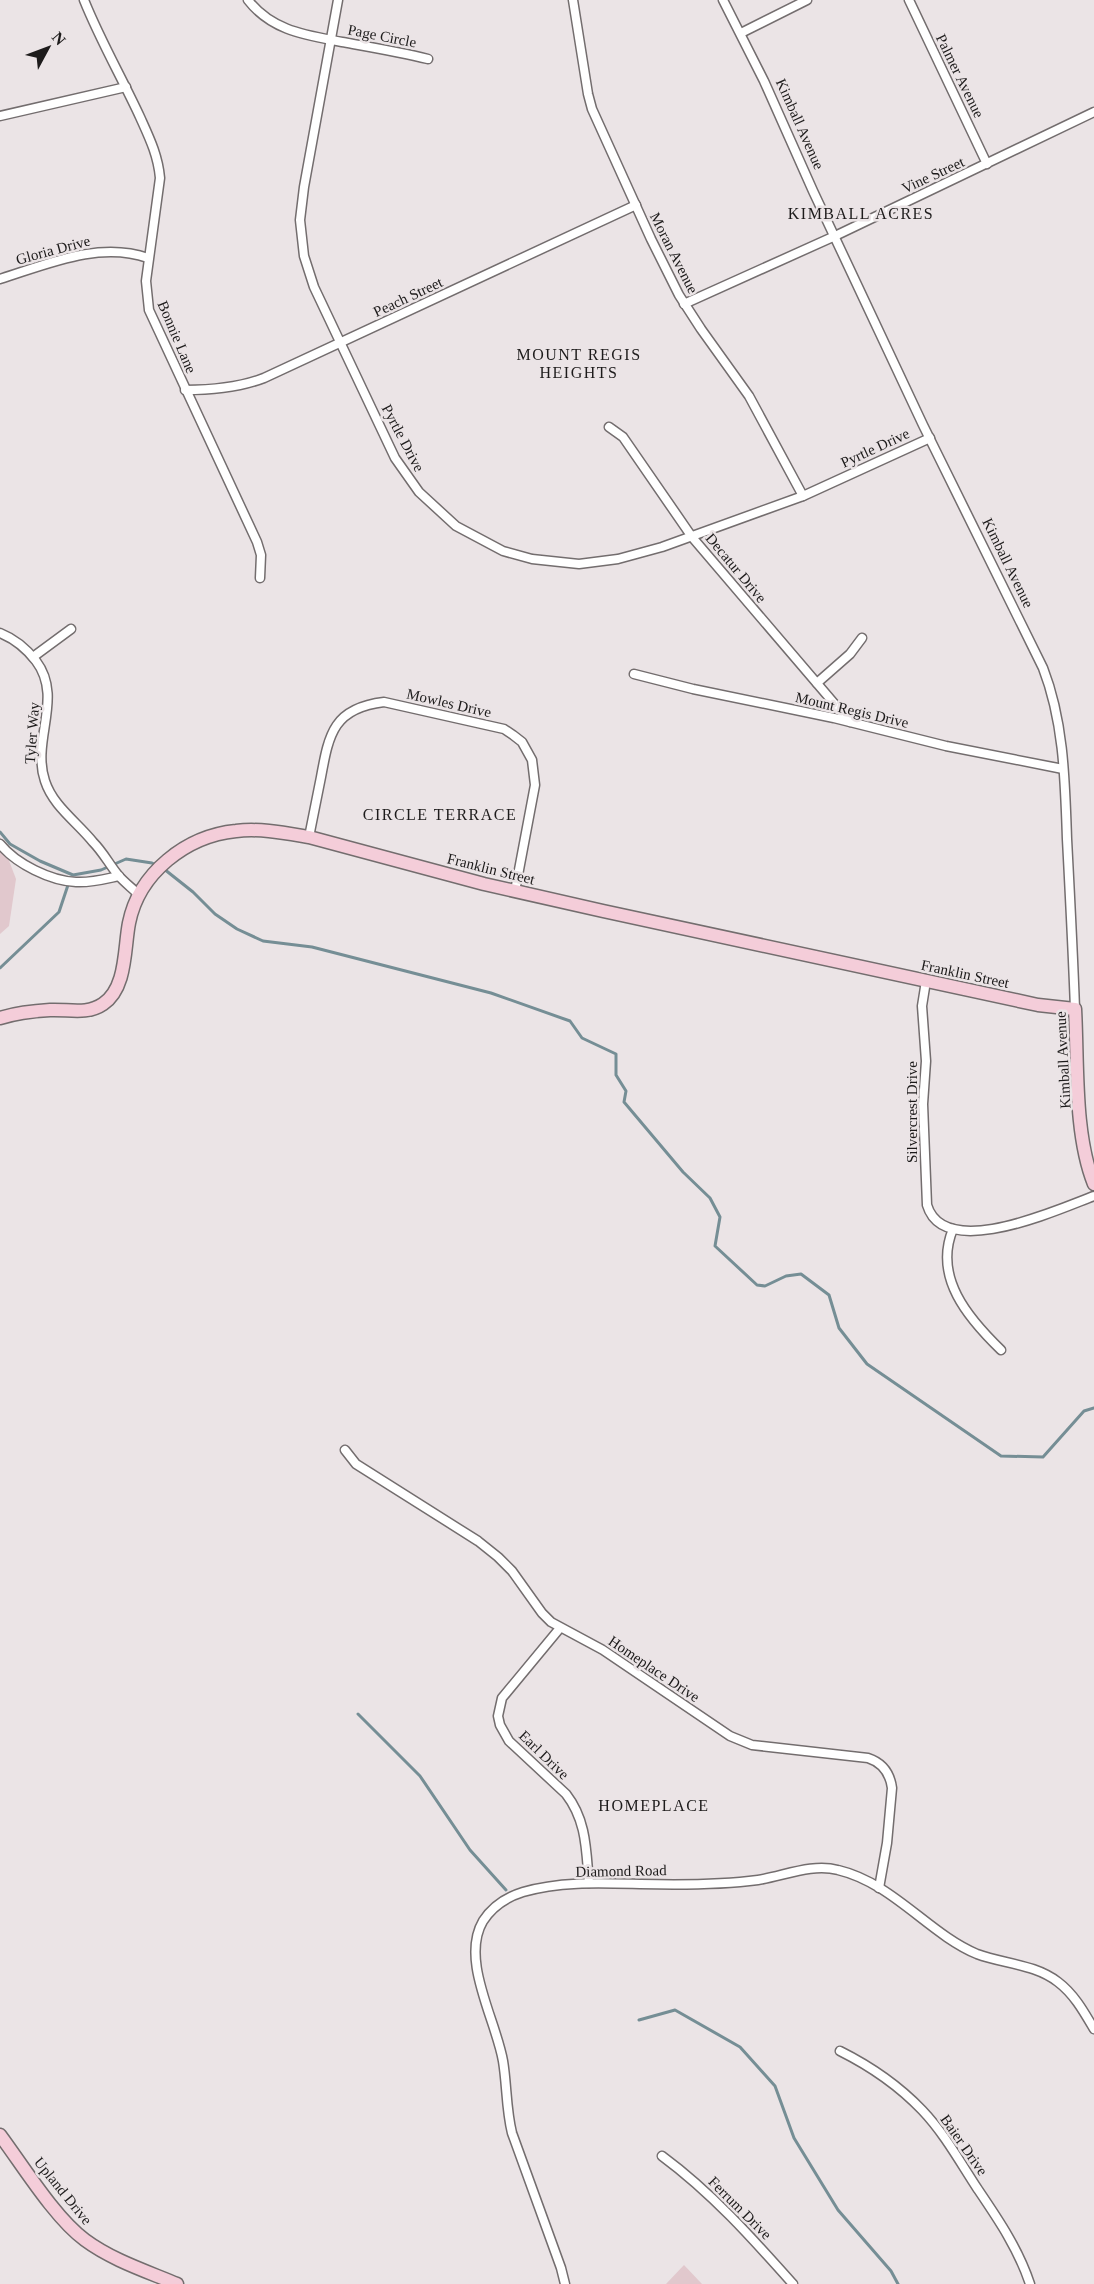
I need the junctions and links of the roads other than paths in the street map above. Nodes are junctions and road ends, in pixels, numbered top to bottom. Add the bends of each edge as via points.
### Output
1 (84, 0) edge
2 (248, 0) edge
3 (338, 0) edge
4 (573, 0) edge
5 (723, 0) edge
6 (807, 0) edge
7 (909, 0) edge
8 (741, 33) junction
9 (330, 40) junction
10 (428, 59) dead end
11 (126, 87) junction
12 (1094, 112) edge
13 (0, 116) edge
14 (987, 164) junction
15 (636, 205) junction
16 (834, 236) junction
17 (148, 258) junction
18 (0, 279) edge
19 (684, 304) junction
20 (340, 343) junction
21 (185, 390) junction
22 (609, 427) dead end
23 (930, 438) junction
24 (803, 496) junction
25 (692, 537) junction
26 (260, 578) dead end
27 (71, 629) dead end
28 (0, 633) edge
29 (862, 638) dead end
30 (33, 657) junction
31 (634, 674) dead end
32 (817, 683) junction
33 (850, 722) junction
34 (1063, 769) junction
35 (309, 837) junction
36 (0, 844) edge
37 (117, 874) junction
38 (515, 891) junction
39 (138, 894) junction
40 (926, 981) junction
41 (1075, 1009) junction
42 (0, 1017) edge
43 (1094, 1184) edge
44 (1094, 1196) edge
45 (953, 1229) junction
46 (1001, 1350) dead end
47 (345, 1450) dead end
48 (560, 1628) junction
49 (589, 1883) junction
50 (879, 1888) junction
51 (1094, 2028) edge
52 (840, 2051) dead end
53 (0, 2135) edge
54 (662, 2156) dead end
55 (177, 2284) edge
56 (565, 2284) edge
57 (793, 2284) edge
58 (1030, 2284) edge

1 - 11 street, Bonnie Lane
2 - 9 street, Page Circle via 261,15 287,30
3 - 9 street, Pyrtle Drive
4 - 15 street, Moran Avenue via 590,102
5 - 8 street, Kimball Avenue
6 - 8 street
7 - 14 street, Palmer Avenue
8 - 16 street, Kimball Avenue
9 - 10 street, Page Circle
9 - 20 street, Pyrtle Drive via 300,220 303,256
11 - 13 street
11 - 17 street, Bonnie Lane via 159,165
12 - 14 street, Vine Street
14 - 16 street, Vine Street
15 - 19 street, Moran Avenue
15 - 20 street, Peach Street
16 - 19 street, Vine Street
16 - 23 street, Kimball Avenue
17 - 18 street, Gloria Drive via 97,251
17 - 21 street, Bonnie Lane via 149,310
19 - 24 street, Moran Avenue via 749,396
20 - 21 street, Peach Street via 250,384
20 - 25 street, Pyrtle Drive via 406,476 440,513 473,536 512,554 579,564 618,559
21 - 26 street, Bonnie Lane via 257,542
22 - 25 street, Decatur Drive via 623,437
23 - 24 street, Pyrtle Drive
23 - 34 street, Kimball Avenue via 1043,668 1057,713
24 - 25 street, Pyrtle Drive
25 - 32 street, Decatur Drive
27 - 30 street
28 - 30 street, Tyler Way via 17,641
29 - 32 street
30 - 37 street, Tyler Way via 48,686 40,761 44,779 50,794
31 - 33 street, Mount Regis Drive
32 - 33 street, Decatur Drive
33 - 34 street, Mount Regis Drive
34 - 41 street, Kimball Avenue
35 - 38 street, Franklin Street
35 - 38 street, Mowles Drive via 328,740 348,713 384,702 504,729 522,742 535,770
35 - 39 street, Franklin Street via 253,830 204,838 170,858
36 - 37 street via 14,858 67,881 96,882
37 - 39 street, Tyler Way
38 - 40 street, Franklin Street
39 - 42 street, Franklin Street via 119,983 110,998 86,1010 32,1011
40 - 41 street, Franklin Street
40 - 45 street, Silvercrest Drive via 922,1006 927,1205 936,1222
41 - 43 street, Kimball Avenue via 1081,1128
44 - 45 street via 1004,1227
45 - 46 street via 946,1251 948,1272 971,1317
47 - 48 street, Homeplace Drive via 356,1464 498,1557 542,1613
48 - 49 street, Earl Drive via 502,1698 498,1716 509,1741 574,1804 584,1828
48 - 50 street, Homeplace Drive via 603,1650 739,1741 868,1758 882,1766 892,1788
49 - 50 street, Diamond Road via 735,1882 826,1868
49 - 56 street, Diamond Road via 536,1889 509,1898 489,1912 475,1944 479,1979 500,2046 508,2118
50 - 51 street, Diamond Road via 962,1946 1040,1972 1058,1982
52 - 58 street, Baier Drive via 907,2096 936,2127 1007,2232
53 - 55 street, Upland Drive via 76,2233 112,2257
54 - 57 street, Ferrum Drive via 727,2211

